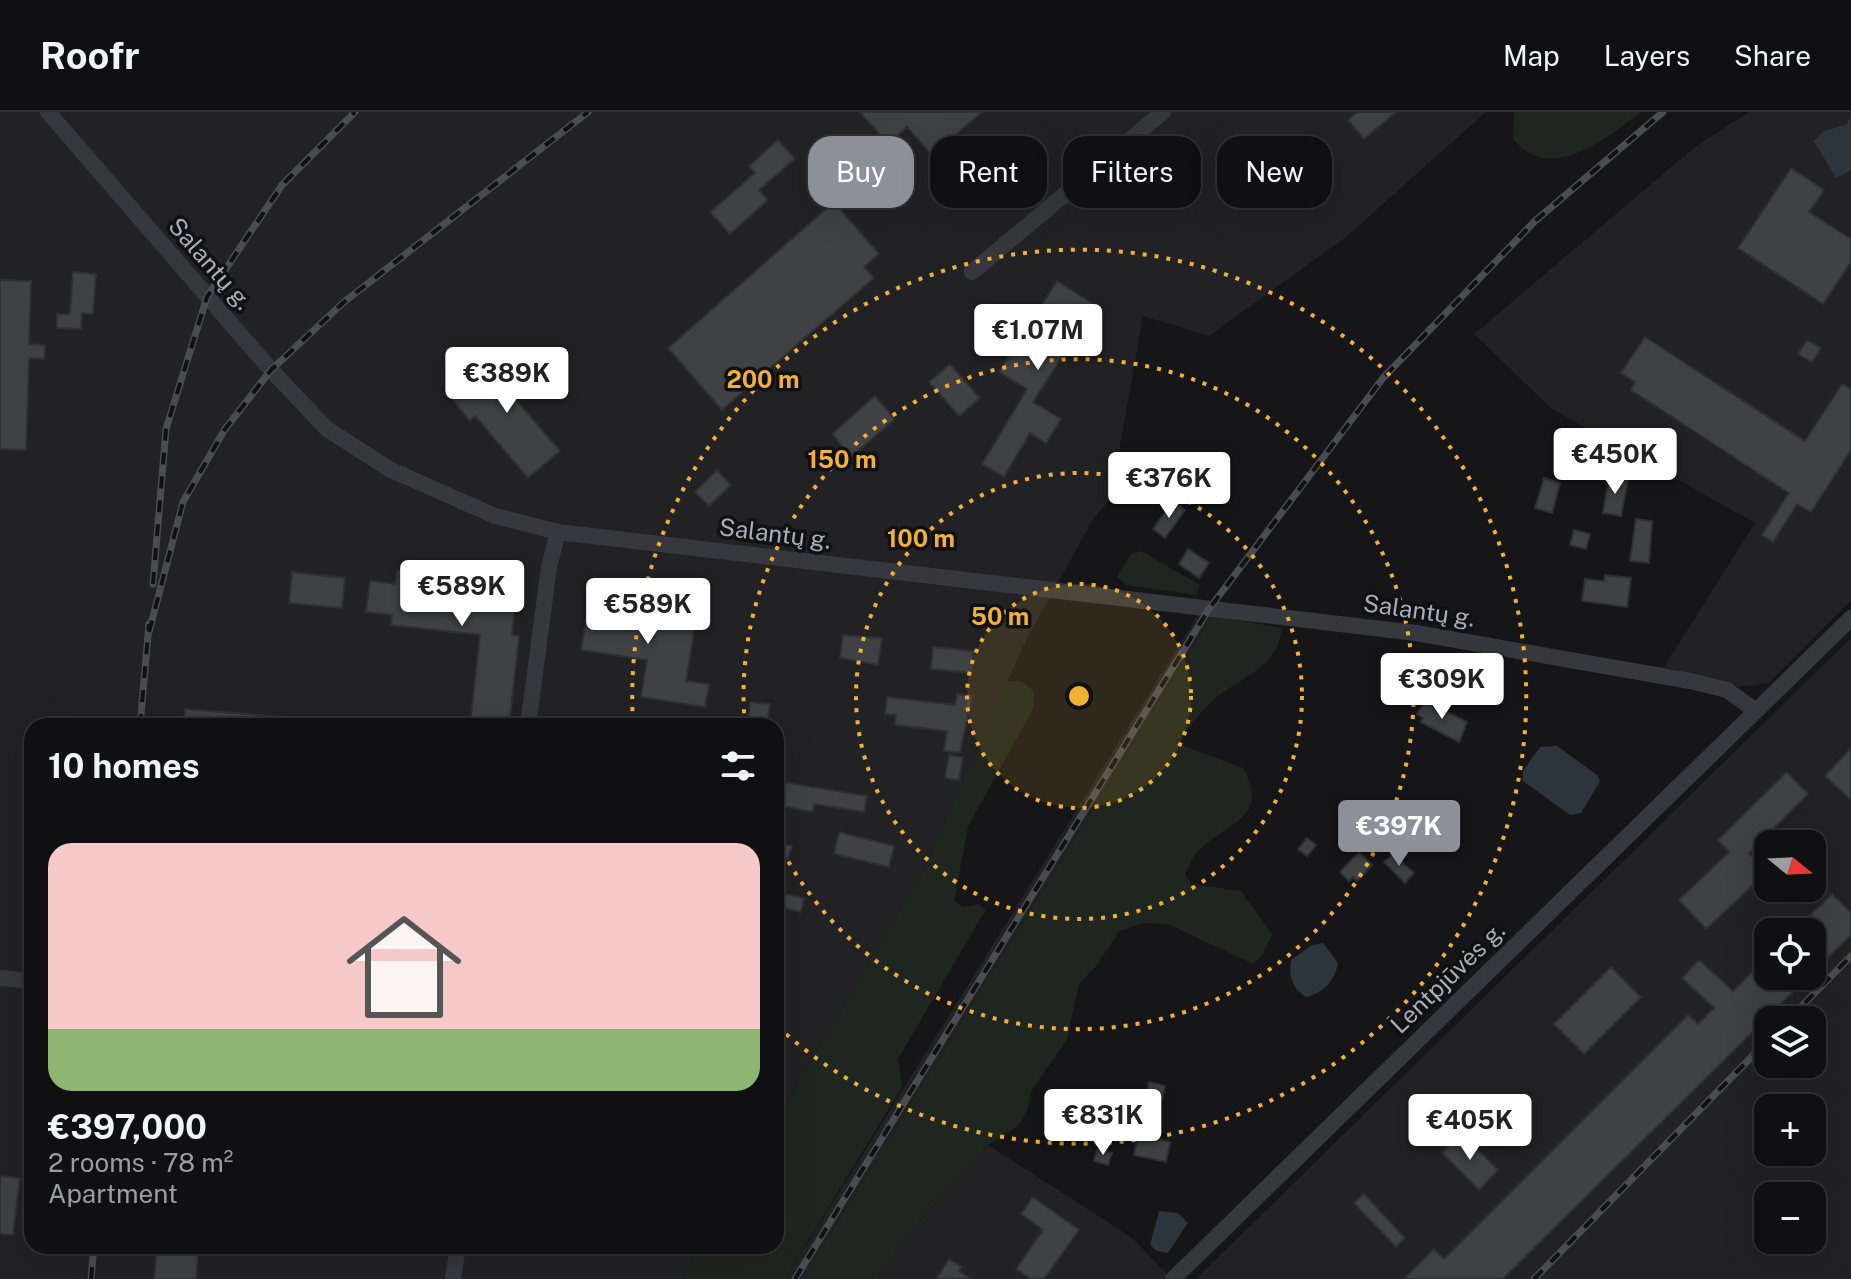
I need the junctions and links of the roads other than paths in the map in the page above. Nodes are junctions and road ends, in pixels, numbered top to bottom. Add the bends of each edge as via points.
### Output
1 (48, 112) edge
2 (1163, 112) edge
3 (972, 272) dead end
4 (558, 532) junction
5 (1851, 618) edge
6 (1756, 711) junction
7 (529, 718) edge
8 (0, 978) edge
9 (24, 980) edge
10 (457, 1254) edge
11 (453, 1279) edge
12 (1173, 1279) edge

1 - 4 street, Salantų g. via 327,429 389,469 495,516
2 - 3 street
4 - 6 street, Salantų g. via 1416,633 1703,684 1727,690
4 - 7 street
5 - 6 street
6 - 12 street, Lentpjūvės g.
8 - 9 street
10 - 11 street

